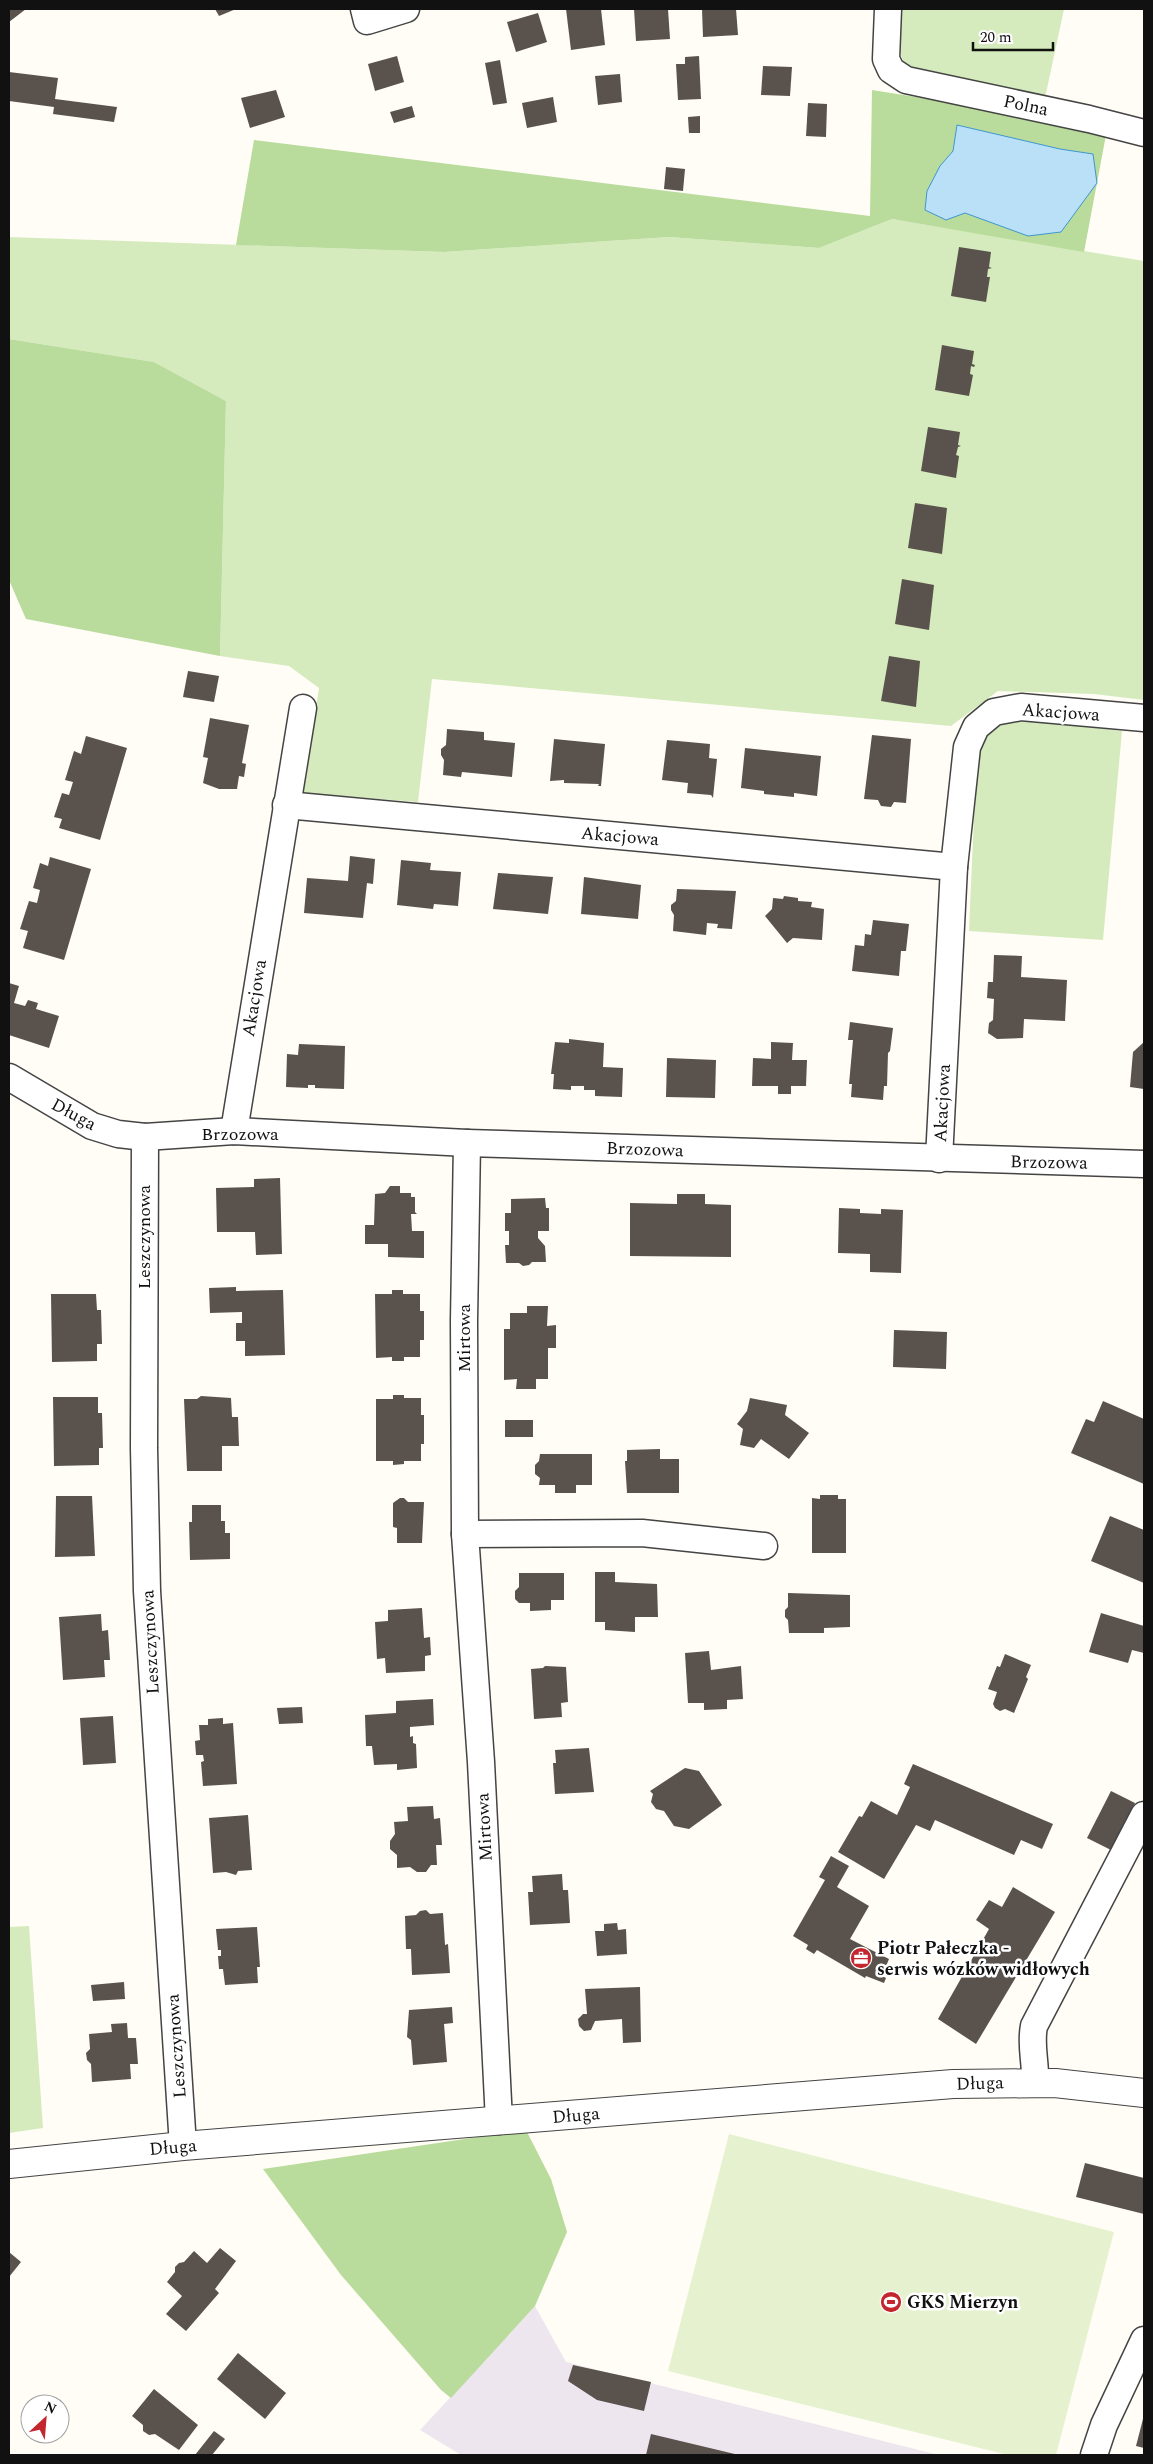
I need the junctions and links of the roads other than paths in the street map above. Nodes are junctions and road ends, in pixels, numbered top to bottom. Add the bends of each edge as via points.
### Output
1 (364, 9) edge
2 (406, 9) edge
3 (888, 9) edge
4 (1144, 133) edge
5 (303, 708) dead end
6 (1144, 718) edge
7 (286, 805) junction
8 (954, 867) junction
9 (9, 1077) edge
10 (234, 1132) junction
11 (145, 1137) junction
12 (467, 1144) junction
13 (939, 1159) junction
14 (1144, 1164) edge
15 (465, 1534) junction
16 (764, 1546) dead end
17 (1144, 1815) edge
18 (1035, 2082) junction
19 (1144, 2093) edge
20 (500, 2121) junction
21 (183, 2146) junction
22 (9, 2164) edge
23 (1144, 2340) edge
24 (1094, 2455) edge

1 - 2 street via 368,20
3 - 4 street, Polna via 886,59 892,70 906,80
5 - 7 street, Akacjowa
6 - 8 street, Akacjowa via 1020,707 994,712 976,727 967,747
7 - 8 street, Akacjowa
7 - 10 street, Akacjowa
8 - 13 street, Akacjowa
9 - 11 street, Długa via 92,1126 118,1134
10 - 11 street, Brzozowa
10 - 12 street, Brzozowa
11 - 21 street, Leszczynowa via 147,1591
12 - 13 street, Brzozowa
12 - 15 street, Mirtowa
13 - 14 street, Brzozowa
15 - 16 street via 642,1533
15 - 20 street, Mirtowa via 481,1752
17 - 18 street via 1034,2026 1031,2039 1036,2063
18 - 19 street, Długa
18 - 20 street, Długa via 953,2084
20 - 21 street, Długa
21 - 22 street, Długa
23 - 24 street via 1104,2425

